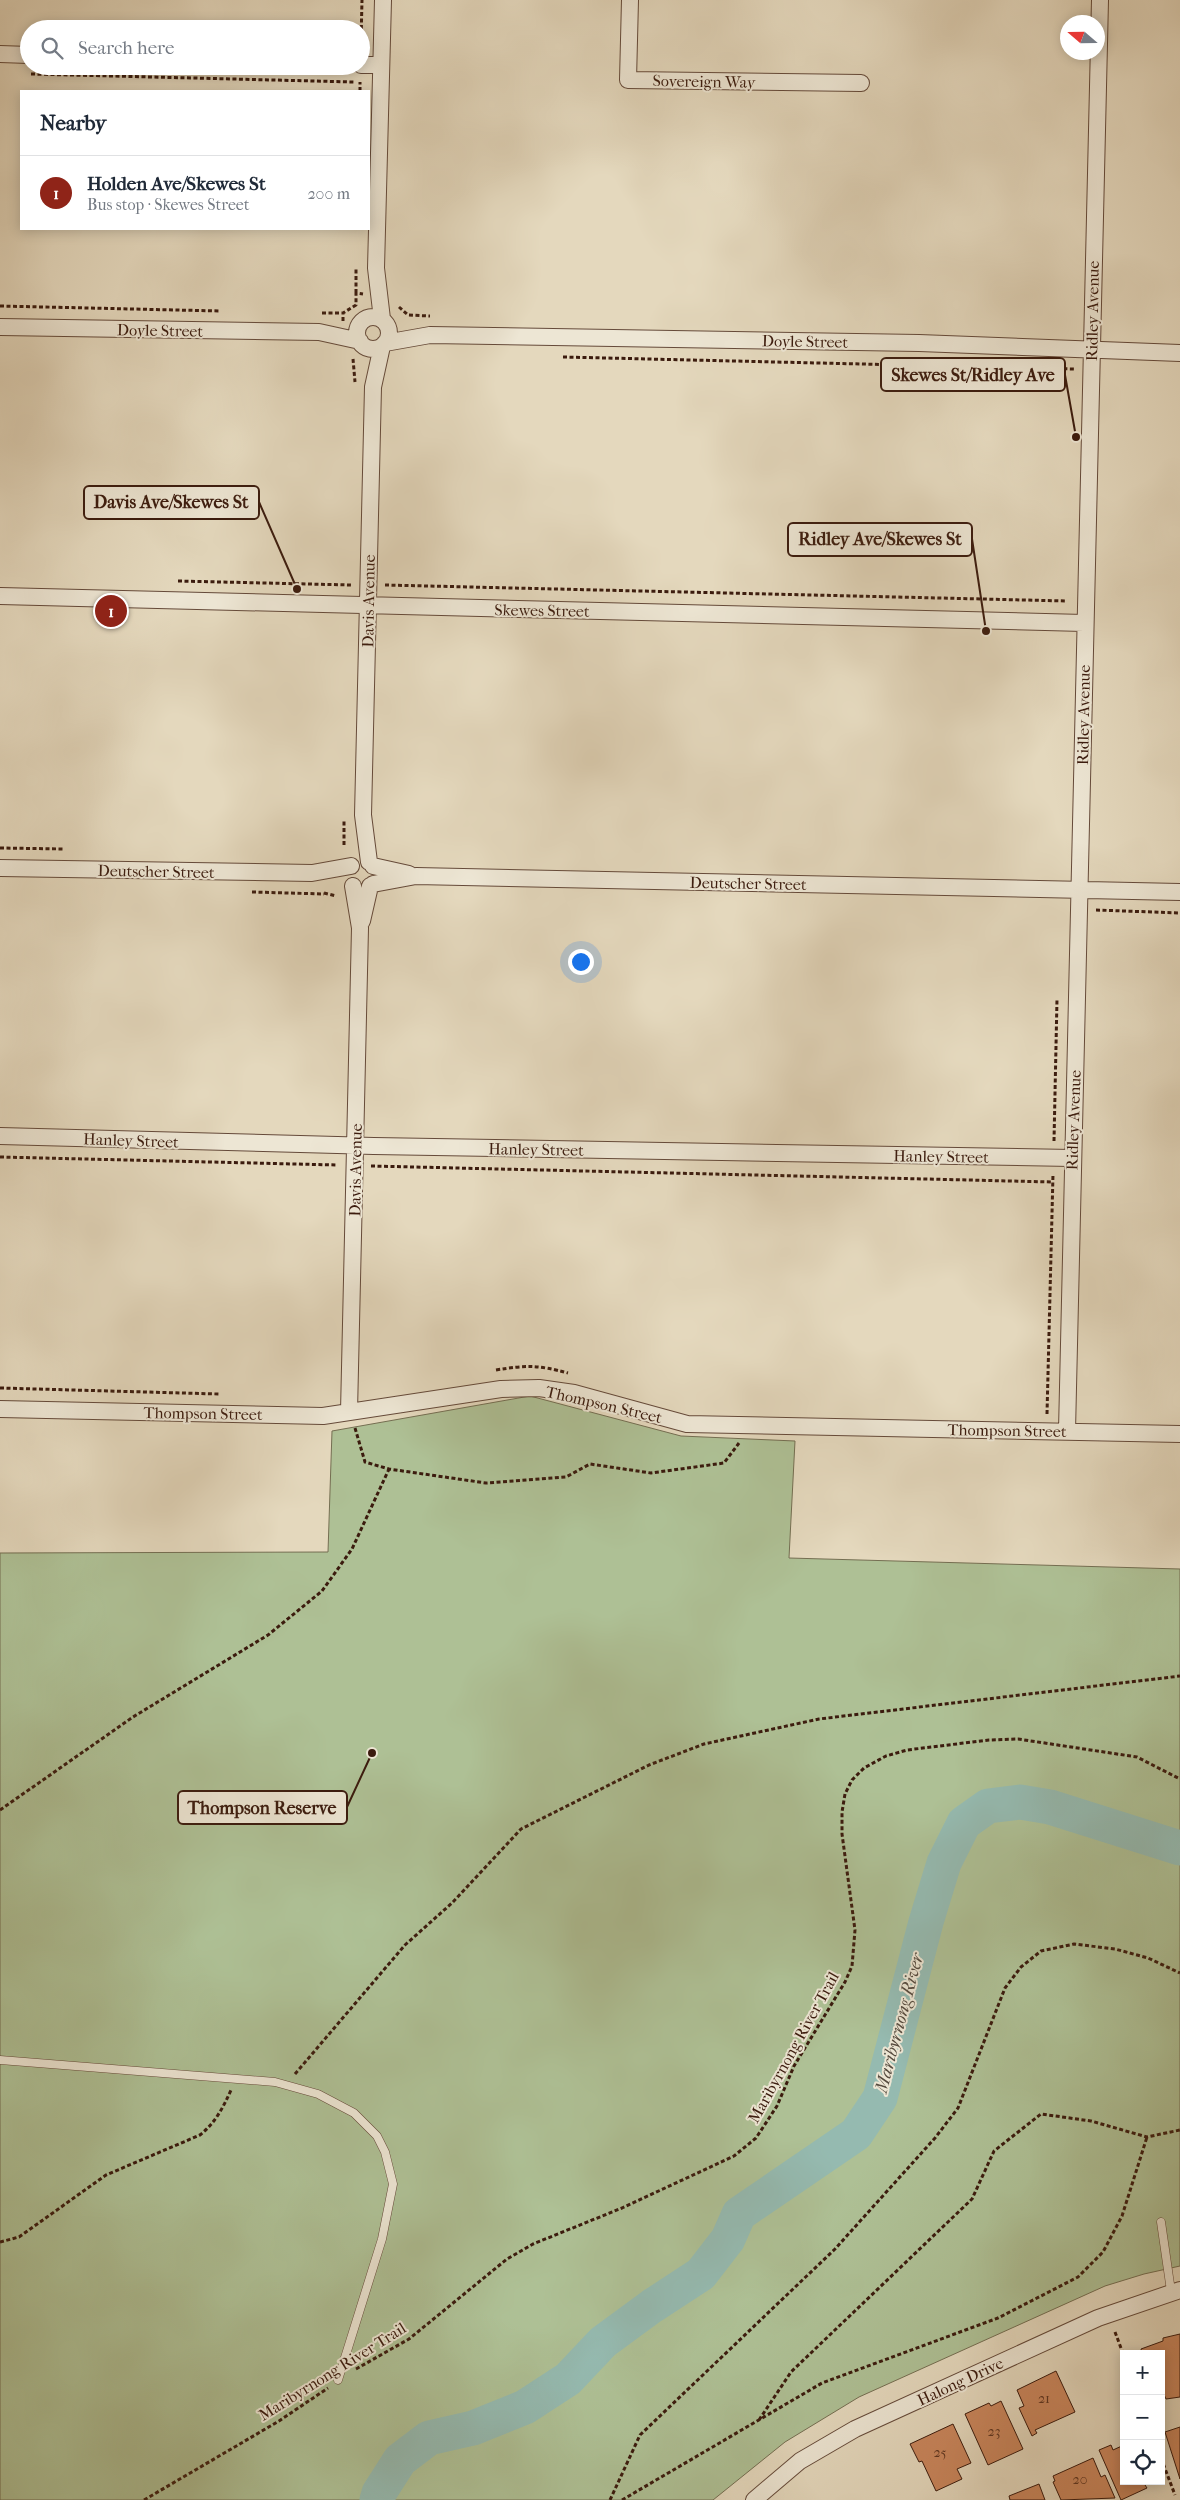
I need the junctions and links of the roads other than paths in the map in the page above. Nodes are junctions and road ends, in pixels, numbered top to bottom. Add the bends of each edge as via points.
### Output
1 (383, 0) edge
2 (630, 0) edge
3 (1100, 0) edge
4 (0, 54) edge
5 (20, 55) edge
6 (380, 65) junction
7 (370, 67) edge
8 (860, 83) dead end
9 (375, 294) junction
10 (363, 321) junction
11 (384, 321) junction
12 (343, 326) junction
13 (0, 327) edge
14 (430, 334) junction
15 (373, 344) junction
16 (1091, 350) junction
17 (1180, 353) edge
18 (0, 596) edge
19 (368, 606) junction
20 (1084, 623) junction
21 (362, 864) junction
22 (0, 868) edge
23 (312, 874) junction
24 (416, 876) junction
25 (362, 884) junction
26 (1080, 889) junction
27 (1180, 892) edge
28 (0, 1136) edge
29 (356, 1146) junction
30 (1072, 1158) junction
31 (0, 1409) edge
32 (349, 1412) junction
33 (1067, 1431) junction
34 (1180, 1434) edge
35 (0, 2060) edge
36 (1161, 2222) dead end
37 (1175, 2290) edge
38 (338, 2380) road end
39 (754, 2500) edge

1 - 6 street
2 - 8 street, Sovereign Way via 628,80
3 - 16 street, Ridley Avenue
4 - 5 street
6 - 7 street
6 - 9 street
9 - 10 street
9 - 11 street
10 - 11 street via 374,317
10 - 12 street, Doyle Street
10 - 15 street via 358,332
11 - 14 street, Doyle Street
11 - 15 street via 389,333
12 - 13 street, Doyle Street via 319,332
12 - 15 street, Doyle Street
14 - 15 street, Doyle Street
14 - 16 street, Doyle Street via 909,343
15 - 19 street, Davis Avenue
16 - 17 street, Doyle Street
16 - 20 street, Ridley Avenue
18 - 19 street, Skewes Street
19 - 20 street, Skewes Street
19 - 21 street, Davis Avenue
20 - 26 street, Ridley Avenue
21 - 23 street, Deutscher Street
21 - 24 street, Deutscher Street
21 - 25 street via 348,874
21 - 25 street via 376,875
22 - 23 street, Deutscher Street
23 - 25 street, Deutscher Street
24 - 25 street, Deutscher Street
24 - 26 street, Deutscher Street
25 - 29 street, Davis Avenue
26 - 27 street, Deutscher Street
26 - 30 street, Ridley Avenue
28 - 29 street, Hanley Street
29 - 30 street, Hanley Street
29 - 32 street, Davis Avenue
30 - 33 street, Ridley Avenue
31 - 32 street, Thompson Street via 323,1416
32 - 33 street, Thompson Street via 501,1389 539,1388 574,1393 687,1424
33 - 34 street, Thompson Street
35 - 38 lane via 286,2084 318,2094 354,2113 377,2136 385,2152 393,2184 382,2240
36 - 37 lane
37 - 39 street, Halong Drive via 1098,2318 855,2429 800,2461

